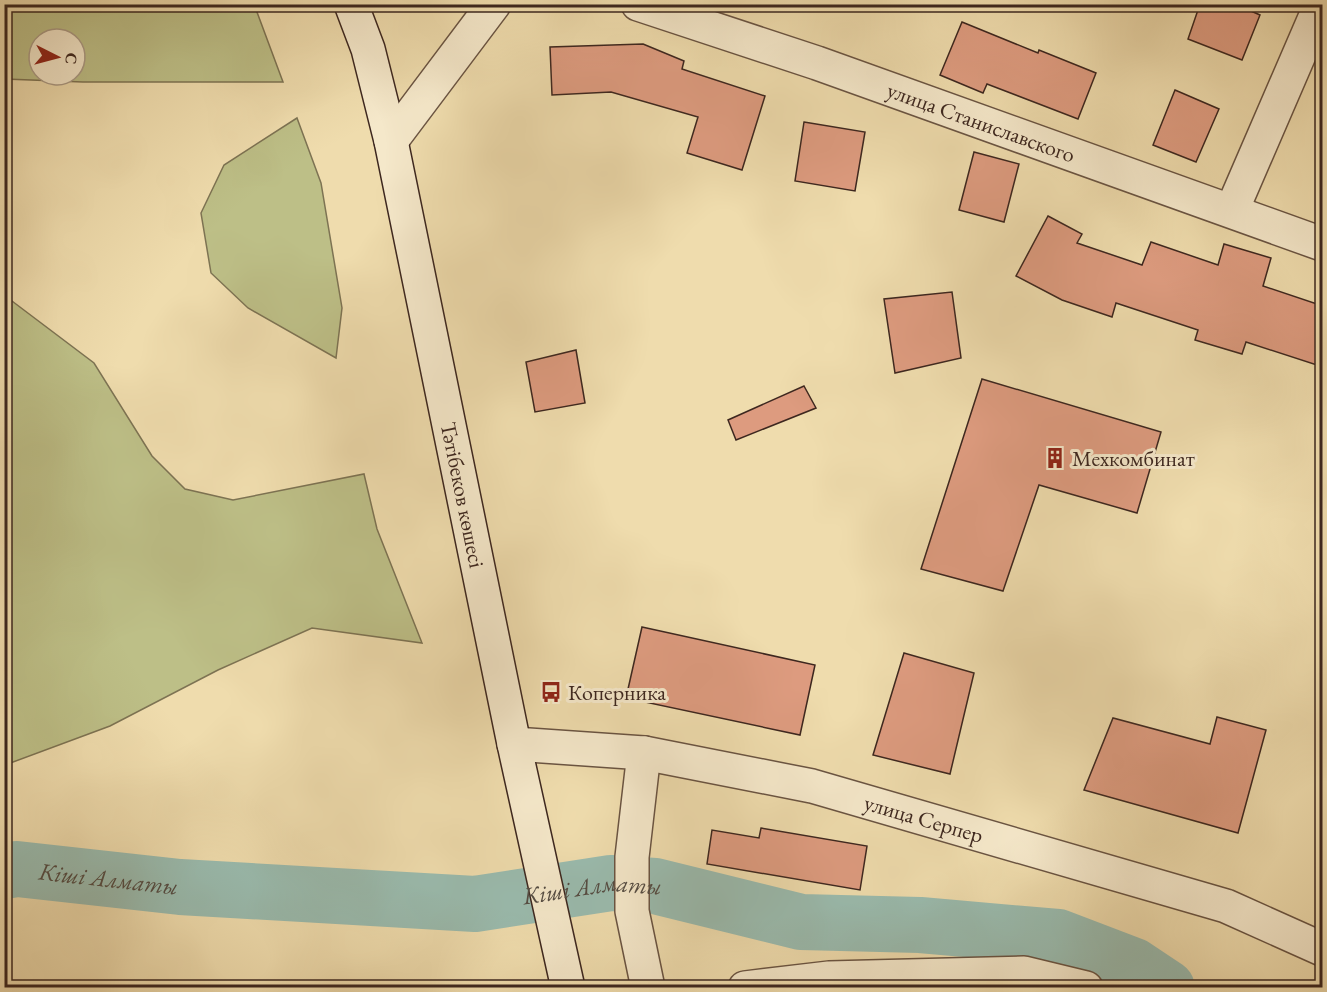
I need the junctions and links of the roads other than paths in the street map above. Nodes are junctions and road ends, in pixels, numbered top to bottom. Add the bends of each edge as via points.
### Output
1 (351, 4) edge
2 (494, 4) edge
3 (638, 4) edge
4 (1322, 4) edge
5 (392, 141) junction
6 (1233, 210) junction
7 (1323, 244) edge
8 (514, 744) junction
9 (644, 753) junction
10 (1323, 949) edge
11 (568, 987) edge
12 (648, 987) edge
13 (745, 987) edge
14 (1086, 987) edge

1 - 5 street, Тәтібеков көшесі via 368,49
2 - 5 street
3 - 6 street, улица Станиславского
4 - 6 street
5 - 8 street, Тәтібеков көшесі
6 - 7 street, улица Станиславского
8 - 9 street, улица Серпер
8 - 11 street, Тәтібеков көшесі
9 - 10 street, улица Серпер via 812,786 1030,847 1226,906
9 - 12 street via 632,857 632,911
13 - 14 street via 829,978 1024,973

